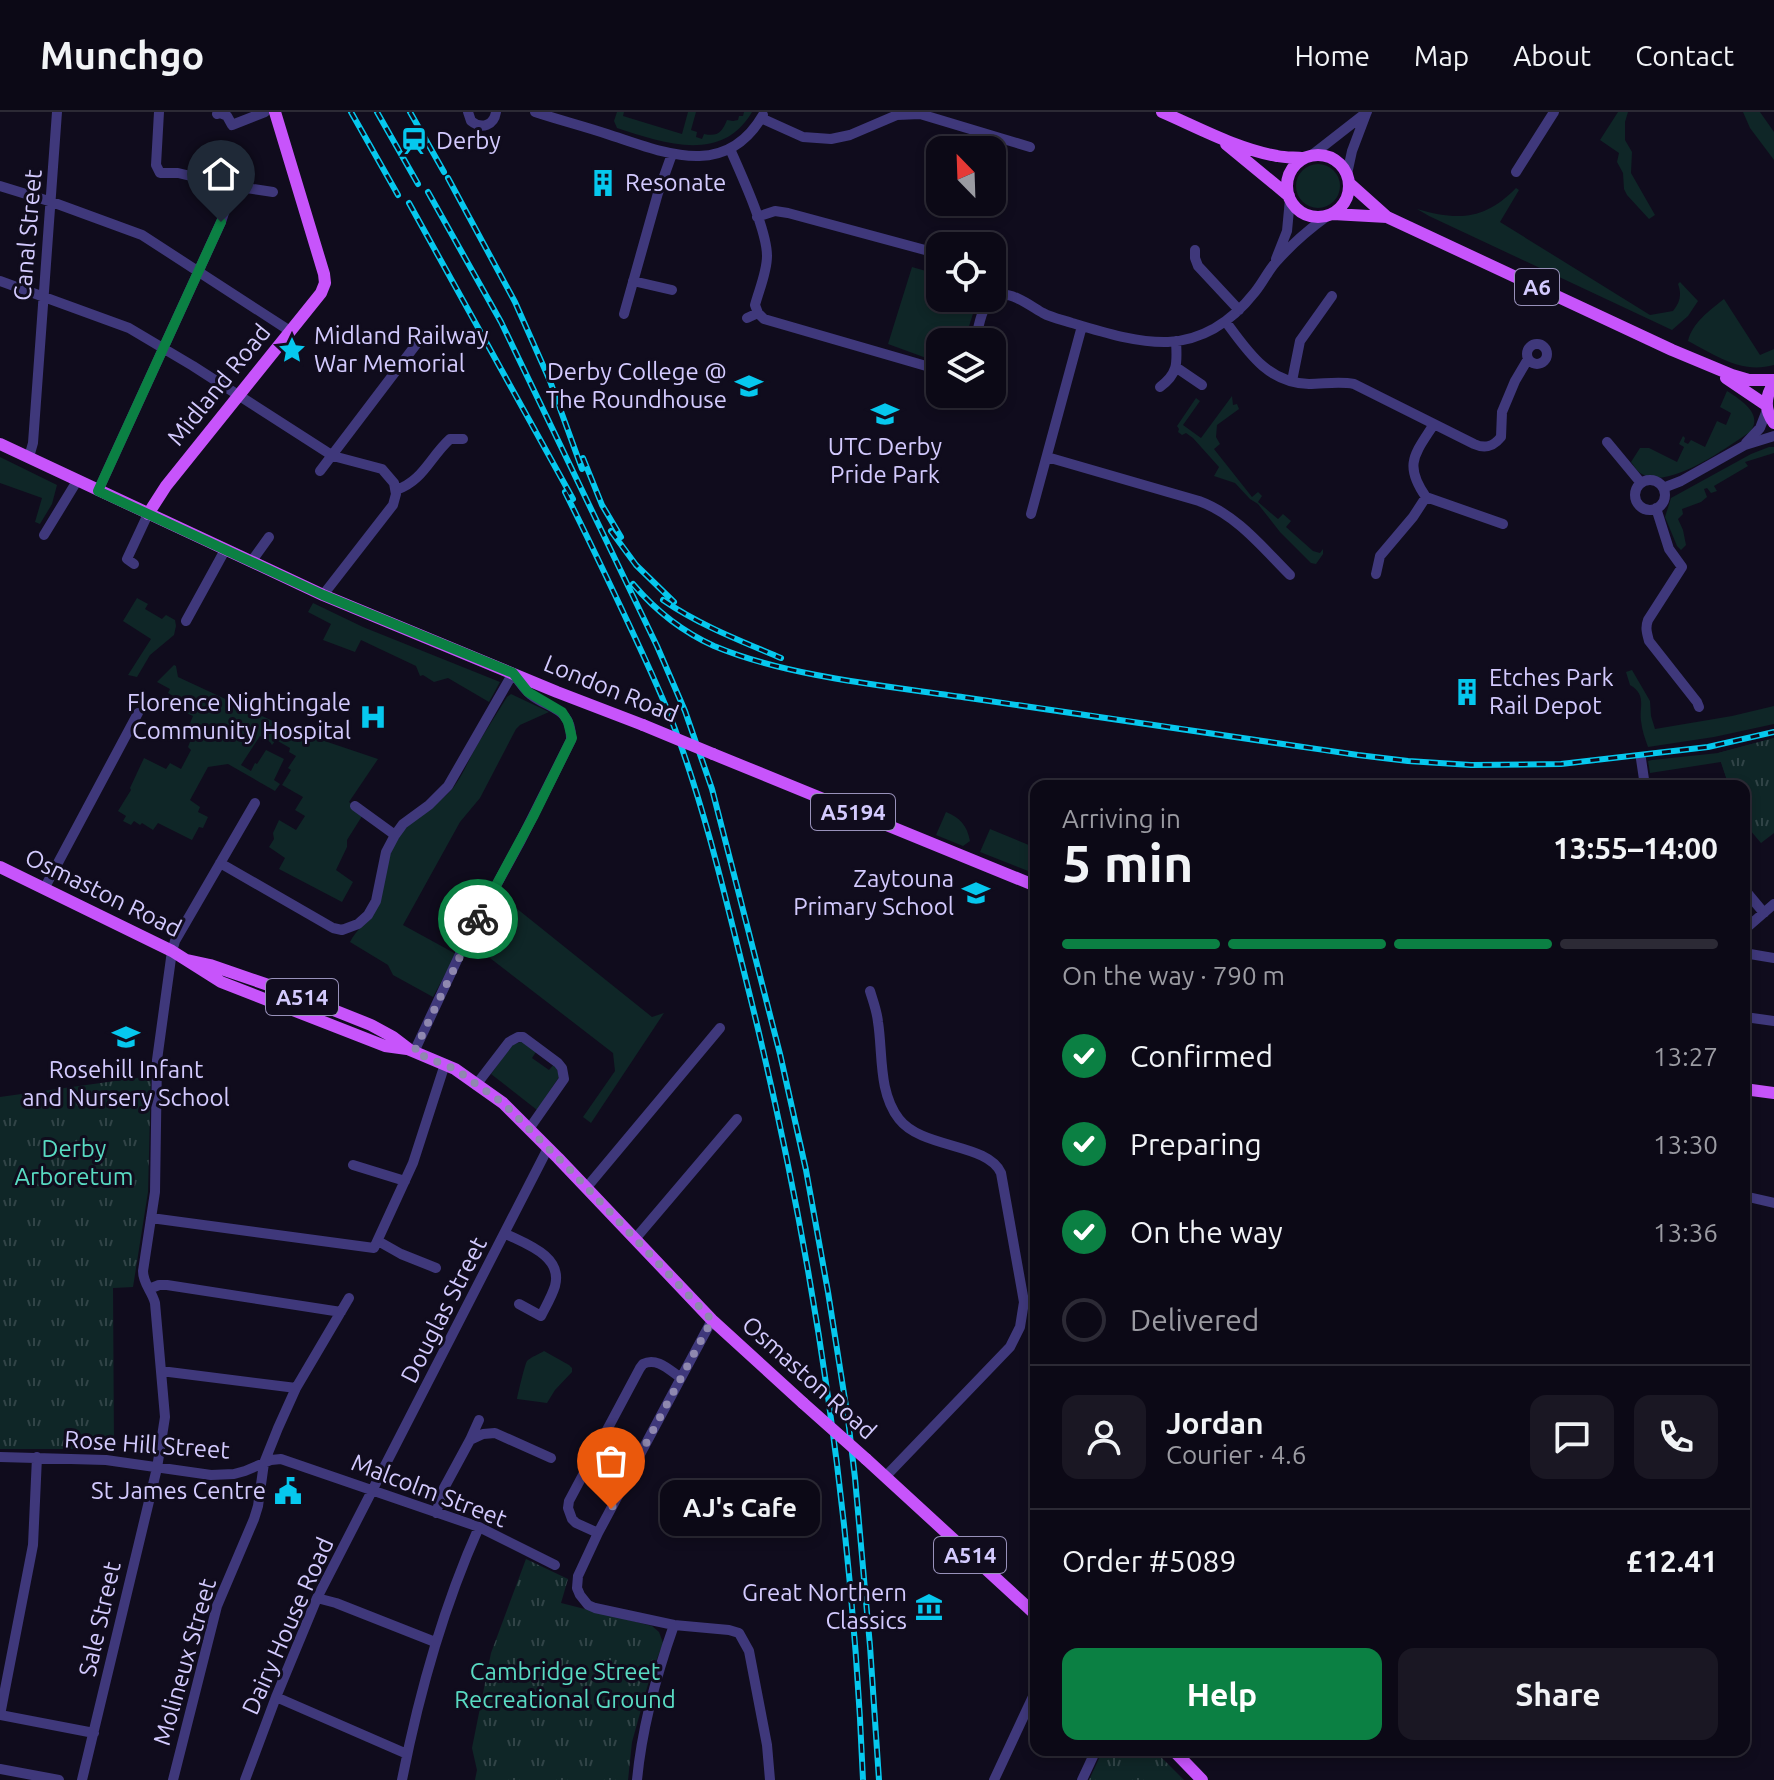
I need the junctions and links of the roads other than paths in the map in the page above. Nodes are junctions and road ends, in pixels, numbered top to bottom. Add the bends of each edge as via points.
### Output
1 (57, 112) edge
2 (159, 112) edge
3 (265, 112) edge
4 (275, 112) edge
5 (468, 112) edge
6 (535, 112) edge
7 (1162, 112) edge
8 (1367, 112) edge
9 (1554, 112) edge
10 (217, 114) dead end
11 (497, 115) edge
12 (763, 115) edge
13 (993, 136) edge
14 (1006, 137) edge
15 (1218, 137) junction
16 (1030, 147) dead end
17 (730, 149) junction
18 (672, 154) junction
19 (1308, 156) junction
20 (1516, 172) dead end
21 (1348, 179) junction
22 (0, 186) edge
23 (233, 186) junction
24 (273, 192) dead end
25 (1290, 198) junction
26 (52, 202) junction
27 (1329, 215) junction
28 (757, 217) junction
29 (1387, 217) junction
30 (926, 250) edge
31 (1195, 250) dead end
32 (1274, 264) junction
33 (198, 271) junction
34 (0, 281) edge
35 (633, 281) junction
36 (672, 290) dead end
37 (1006, 295) edge
38 (1332, 296) dead end
39 (43, 297) junction
40 (1239, 310) junction
41 (758, 313) junction
42 (624, 314) dead end
43 (747, 318) dead end
44 (1226, 322) junction
45 (1082, 326) junction
46 (290, 331) junction
47 (424, 334) dead end
48 (1176, 341) junction
49 (163, 349) junction
50 (1688, 357) junction
51 (1528, 359) dead end
52 (926, 366) edge
53 (1177, 368) junction
54 (1292, 381) junction
55 (1774, 382) edge
56 (1202, 385) dead end
57 (1160, 387) dead end
58 (238, 395) junction
59 (1766, 407) junction
60 (1774, 423) edge
61 (1434, 424) junction
62 (1774, 436) edge
63 (463, 439) dead end
64 (1607, 442) dead end
65 (0, 444) edge
66 (1745, 445) junction
67 (333, 456) junction
68 (29, 457) junction
69 (1047, 457) junction
70 (320, 471) dead end
71 (77, 481) junction
72 (1641, 483) junction
73 (1663, 488) junction
74 (396, 490) junction
75 (98, 491) junction
76 (1426, 497) junction
77 (1656, 508) junction
78 (148, 514) junction
79 (1031, 514) dead end
80 (1503, 524) dead end
81 (44, 535) dead end
82 (269, 537) dead end
83 (225, 550) junction
84 (251, 562) junction
85 (134, 564) dead end
86 (1376, 574) dead end
87 (1290, 575) dead end
88 (323, 595) junction
89 (186, 621) dead end
90 (513, 673) junction
91 (1699, 707) dead end
92 (138, 713) dead end
93 (1641, 759) dead end
94 (1644, 780) edge
95 (255, 803) dead end
96 (355, 806) dead end
97 (395, 835) junction
98 (220, 863) junction
99 (0, 867) edge
100 (1030, 884) edge
101 (44, 889) junction
102 (1750, 896) edge
103 (1774, 904) edge
104 (1764, 913) junction
105 (1750, 925) edge
106 (172, 951) junction
107 (1750, 954) edge
108 (1774, 958) edge
109 (870, 991) dead end
110 (1750, 1016) edge
111 (1774, 1021) edge
112 (720, 1028) dead end
113 (412, 1051) junction
114 (445, 1064) junction
115 (476, 1085) junction
116 (1750, 1090) edge
117 (1774, 1093) edge
118 (737, 1119) dead end
119 (529, 1129) junction
120 (548, 1148) junction
121 (353, 1165) dead end
122 (405, 1181) junction
123 (587, 1187) junction
124 (1750, 1197) edge
125 (1774, 1203) edge
126 (151, 1218) junction
127 (506, 1234) junction
128 (635, 1239) junction
129 (376, 1244) junction
130 (436, 1268) dead end
131 (149, 1289) junction
132 (349, 1298) dead end
133 (519, 1304) dead end
134 (341, 1312) junction
135 (712, 1320) junction
136 (161, 1371) junction
137 (681, 1378) junction
138 (296, 1388) junction
139 (479, 1420) dead end
140 (470, 1440) junction
141 (0, 1457) edge
142 (37, 1457) junction
143 (551, 1458) dead end
144 (288, 1461) joint
145 (264, 1463) junction
146 (157, 1468) junction
147 (885, 1477) junction
148 (373, 1490) junction
149 (436, 1513) junction
150 (479, 1527) junction
151 (598, 1533) junction
152 (555, 1565) dead end
153 (317, 1598) junction
154 (1030, 1610) edge
155 (674, 1625) junction
156 (435, 1642) junction
157 (276, 1697) junction
158 (1030, 1703) edge
159 (94, 1733) junction
160 (407, 1754) junction
161 (1093, 1756) edge
162 (1179, 1756) edge
163 (0, 1769) edge
164 (59, 1780) edge
165 (82, 1780) edge
166 (173, 1780) edge
167 (245, 1780) edge
168 (402, 1780) edge
169 (637, 1780) edge
170 (770, 1780) edge
171 (994, 1780) edge
172 (1082, 1780) edge
173 (1202, 1780) edge

1 - 26 street, Canal Street
2 - 23 street via 160,173
3 - 10 street via 232,125 227,116
4 - 46 main road, Midland Road via 325,283
5 - 11 street via 471,121 486,126
6 - 18 street
7 - 15 main road, A6
8 - 19 street
8 - 21 street
9 - 20 street
12 - 13 street via 803,137 831,139 897,115 920,114
12 - 17 street
14 - 16 street via 1020,138
15 - 19 main road, A6 via 1268,154
15 - 25 main road, A6
17 - 18 street via 696,157
17 - 28 street
18 - 35 street
19 - 21 main road, A6 via 1333,158
19 - 25 main road via 1290,173
21 - 27 main road via 1346,200
21 - 29 main road, A6
22 - 26 street
23 - 24 street
23 - 33 street
25 - 27 main road, A6 via 1304,214
25 - 32 street via 1287,231
26 - 33 street via 142,235
26 - 39 street, Canal Street
27 - 29 main road, A6
27 - 32 street
28 - 30 street via 788,213
28 - 41 street via 767,259 755,305
29 - 50 main road, A6
31 - 40 street via 1198,266
32 - 40 street
33 - 46 street
33 - 49 street
34 - 39 street
35 - 36 street
35 - 42 street
37 - 45 street
38 - 54 street via 1300,341
39 - 49 street via 129,328
39 - 68 street, Canal Street
40 - 44 street
41 - 43 street
41 - 52 street
44 - 48 street
44 - 54 street via 1258,364
45 - 48 street via 1145,341
45 - 69 street
46 - 58 main road, Midland Road
47 - 67 street
48 - 53 street
49 - 58 street
49 - 75 street
50 - 55 main road, A6 via 1749,380
50 - 59 main road, A6
51 - 61 street via 1502,412 1501,437 1494,444 1478,446
53 - 56 street
53 - 57 street
54 - 61 street via 1354,384
55 - 59 main road, A6
58 - 67 street
58 - 78 main road, Midland Road
59 - 60 main road, A6
59 - 66 street via 1760,428
61 - 76 street via 1412,463
62 - 66 street
63 - 74 street via 450,439 414,481
64 - 72 street
65 - 68 main road, London Road / A5194
66 - 73 street
67 - 70 street
67 - 74 street via 382,469
68 - 71 main road, London Road / A5194
69 - 79 street
69 - 87 street via 1215,507
71 - 75 main road, London Road / A5194
71 - 81 street
72 - 73 street via 1653,481
72 - 77 street via 1636,501 1645,509
73 - 77 street
74 - 88 street via 393,505
75 - 78 main road, London Road / A5194
76 - 80 street
76 - 86 street via 1380,556
77 - 91 street via 1669,549 1682,567 1648,620 1646,632
78 - 83 main road, London Road / A5194
78 - 85 street via 127,559
82 - 84 street
83 - 84 main road, London Road / A5194
83 - 89 street
84 - 88 main road, London Road / A5194
88 - 90 main road, London Road / A5194
90 - 97 street via 448,786
90 - 100 main road, London Road / A5194, bridge
90 - 113 street via 528,692 566,717 572,738
92 - 101 street
93 - 94 street
95 - 98 street, Sale Street
96 - 97 street
97 - 98 street via 372,908 358,924 342,930
98 - 106 street, Sale Street
99 - 101 main road, Osmaston Road / A514
101 - 106 main road, Osmaston Road / A514
102 - 104 street
103 - 104 street
104 - 105 street
106 - 113 main road, Osmaston Road / A514 via 221,982 385,1046
106 - 126 street, Sale Street via 157,1060
107 - 108 street
109 - 147 street via 884,1080 897,1117 920,1136 997,1164 1024,1302 1010,1347
110 - 111 street via 1761,1014
112 - 123 street
113 - 114 main road, Osmaston Road / A514
114 - 115 main road, Osmaston Road / A514
114 - 122 street
115 - 119 main road, Osmaston Road / A514
115 - 119 street via 518,1037 558,1063 564,1079
116 - 117 main road
118 - 128 street
119 - 120 main road, Osmaston Road / A514
120 - 123 main road, Osmaston Road / A514
120 - 127 street, Douglas Street
121 - 122 street
122 - 129 street
123 - 128 main road, Osmaston Road / A514
124 - 125 street
126 - 129 street
126 - 131 street, Sale Street via 143,1271
127 - 133 street via 545,1256 556,1276 541,1316
127 - 148 street, Douglas Street
128 - 135 main road, Osmaston Road / A514
129 - 130 street
131 - 134 street via 167,1285
131 - 136 street, Sale Street
132 - 134 street, Molineux Street
134 - 138 street, Molineux Street
135 - 137 street
135 - 147 main road, Osmaston Road / A514, bridge
136 - 138 street
136 - 146 street, Sale Street via 165,1424
137 - 151 street
137 - 151 street via 656,1362 643,1364 580,1477 569,1501 570,1514 576,1523
138 - 145 street, Molineux Street
139 - 140 street
140 - 143 street via 495,1433
140 - 149 street
141 - 142 street, Rose Hill Street
142 - 146 street, Rose Hill Street
142 - 159 street via 33,1545 0,1715
144 - 145 street, Rose Hill Street
144 - 148 street, Malcolm Street
145 - 146 street, Rose Hill Street via 222,1474
145 - 166 street, Molineux Street via 254,1519 217,1606
146 - 159 street, Sale Street
147 - 154 main road, Osmaston Road / A514
148 - 149 street, Malcolm Street
148 - 153 street, Dairy House Road
149 - 150 street, Malcolm Street
150 - 152 street, Malcolm Street
150 - 156 street
151 - 155 street via 578,1576 583,1600 595,1608
153 - 156 street
153 - 157 street, Dairy House Road
155 - 169 street via 641,1739
155 - 170 street via 729,1630 744,1640
156 - 160 street
157 - 160 street
157 - 167 street, Dairy House Road
158 - 171 street
159 - 165 street, Sale Street
160 - 168 street
161 - 172 street
162 - 173 main road
163 - 164 street

